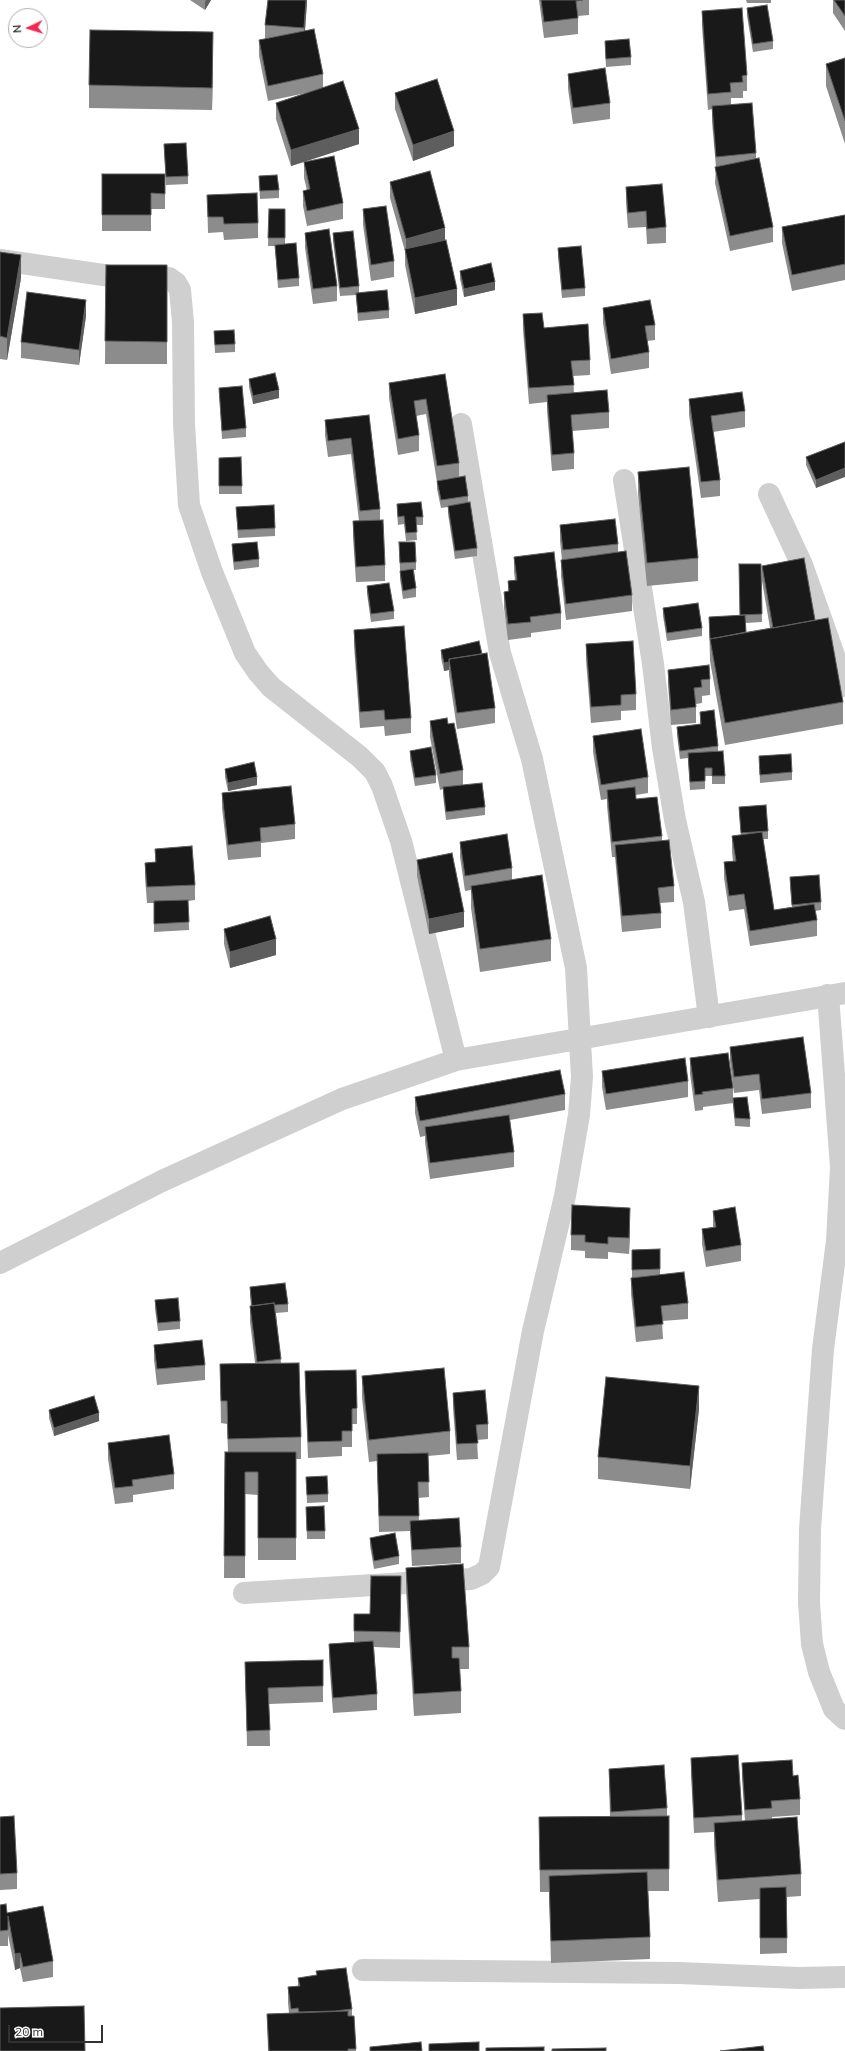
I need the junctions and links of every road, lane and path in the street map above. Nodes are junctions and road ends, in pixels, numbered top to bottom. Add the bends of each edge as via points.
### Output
1 (0, 260) edge
2 (461, 424) dead end
3 (624, 480) dead end
4 (769, 494) dead end
5 (845, 686) edge
6 (836, 994) edge
7 (709, 1017) junction
8 (581, 1039) junction
9 (456, 1060) junction
10 (0, 1263) edge
11 (244, 1593) dead end
12 (845, 1719) edge
13 (363, 1970) dead end
14 (845, 1977) edge

1 - 9 street via 110,276 169,278 180,290 189,505 212,572 245,653 258,672 271,687 360,757 375,772 382,786 401,841
2 - 8 street via 500,653 532,759 576,968
3 - 7 street via 653,664 663,748 675,820 694,902
4 - 5 street via 802,565
6 - 7 street
6 - 12 street via 841,1167 837,1241 823,1349 810,1529 809,1603 812,1644 819,1672 834,1709
7 - 8 street
8 - 9 street
8 - 11 street via 581,1092 567,1181 533,1331 489,1567 471,1579
9 - 10 street via 342,1099 162,1181
13 - 14 street via 679,1972 799,1978

